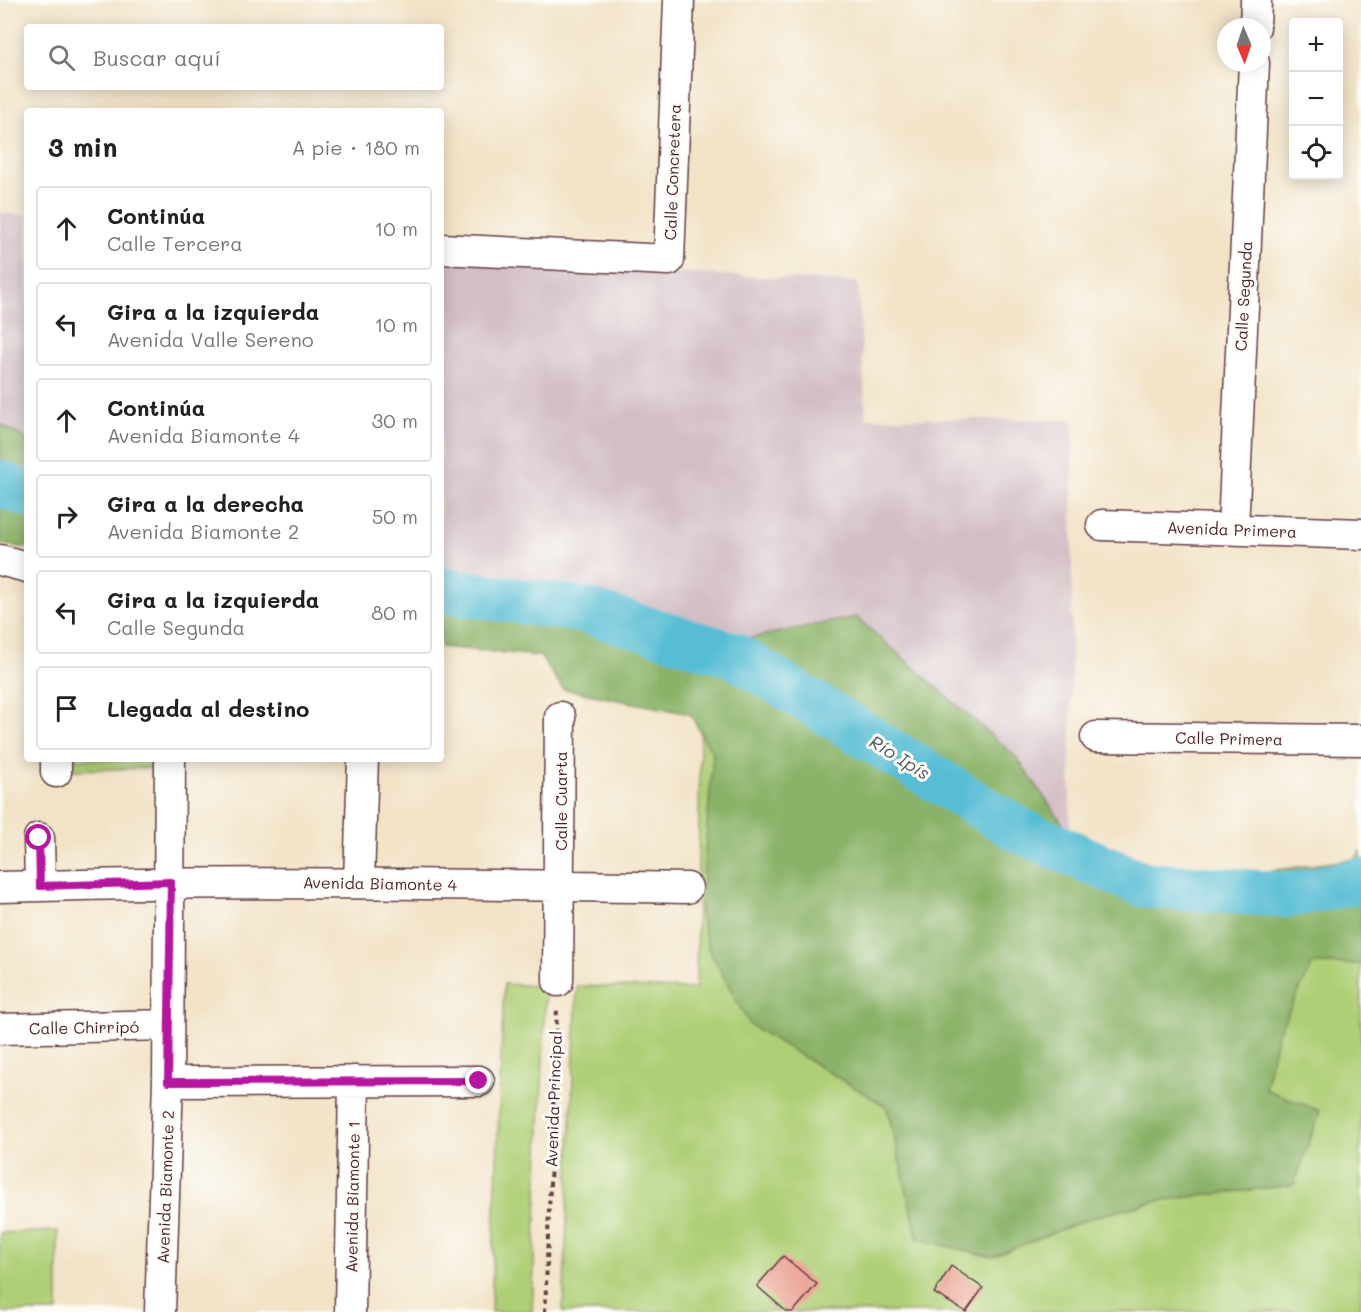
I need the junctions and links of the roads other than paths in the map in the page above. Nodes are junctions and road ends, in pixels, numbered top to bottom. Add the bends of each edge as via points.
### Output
1 (679, 0) edge
2 (1256, 0) edge
3 (1255, 18) edge
4 (1254, 72) edge
5 (444, 249) edge
6 (1102, 525) dead end
7 (1233, 529) junction
8 (1361, 534) edge
9 (0, 560) edge
10 (24, 566) edge
11 (560, 717) dead end
12 (1096, 737) dead end
13 (1361, 740) edge
14 (170, 762) edge
15 (363, 762) edge
16 (39, 838) dead end
17 (171, 882) junction
18 (359, 882) junction
19 (40, 886) junction
20 (559, 886) junction
21 (0, 887) edge
22 (687, 888) dead end
23 (558, 981) road end
24 (168, 1025) junction
25 (0, 1029) edge
26 (354, 1081) junction
27 (479, 1081) dead end
28 (168, 1082) junction
29 (160, 1312) edge
30 (350, 1312) edge

1 - 5 street, Calle Concretera via 669,260
2 - 3 street
4 - 7 street, Calle Segunda
6 - 7 street, Avenida Primera
7 - 8 street, Avenida Primera
9 - 10 street
11 - 20 street, Calle Cuarta
12 - 13 street, Calle Primera
14 - 17 street
15 - 18 street
16 - 19 street
17 - 18 street, Avenida Biamonte 4
17 - 19 street, Avenida Biamonte 4
17 - 24 street, Avenida Biamonte 2
18 - 20 street, Avenida Biamonte 4
19 - 21 street, Avenida Biamonte 4
20 - 22 street, Avenida Biamonte 4
20 - 23 street
24 - 25 street, Calle Chirripó
24 - 28 street, Avenida Biamonte 2
26 - 27 street
26 - 28 street
26 - 30 street, Avenida Biamonte 1
28 - 29 street, Avenida Biamonte 2

